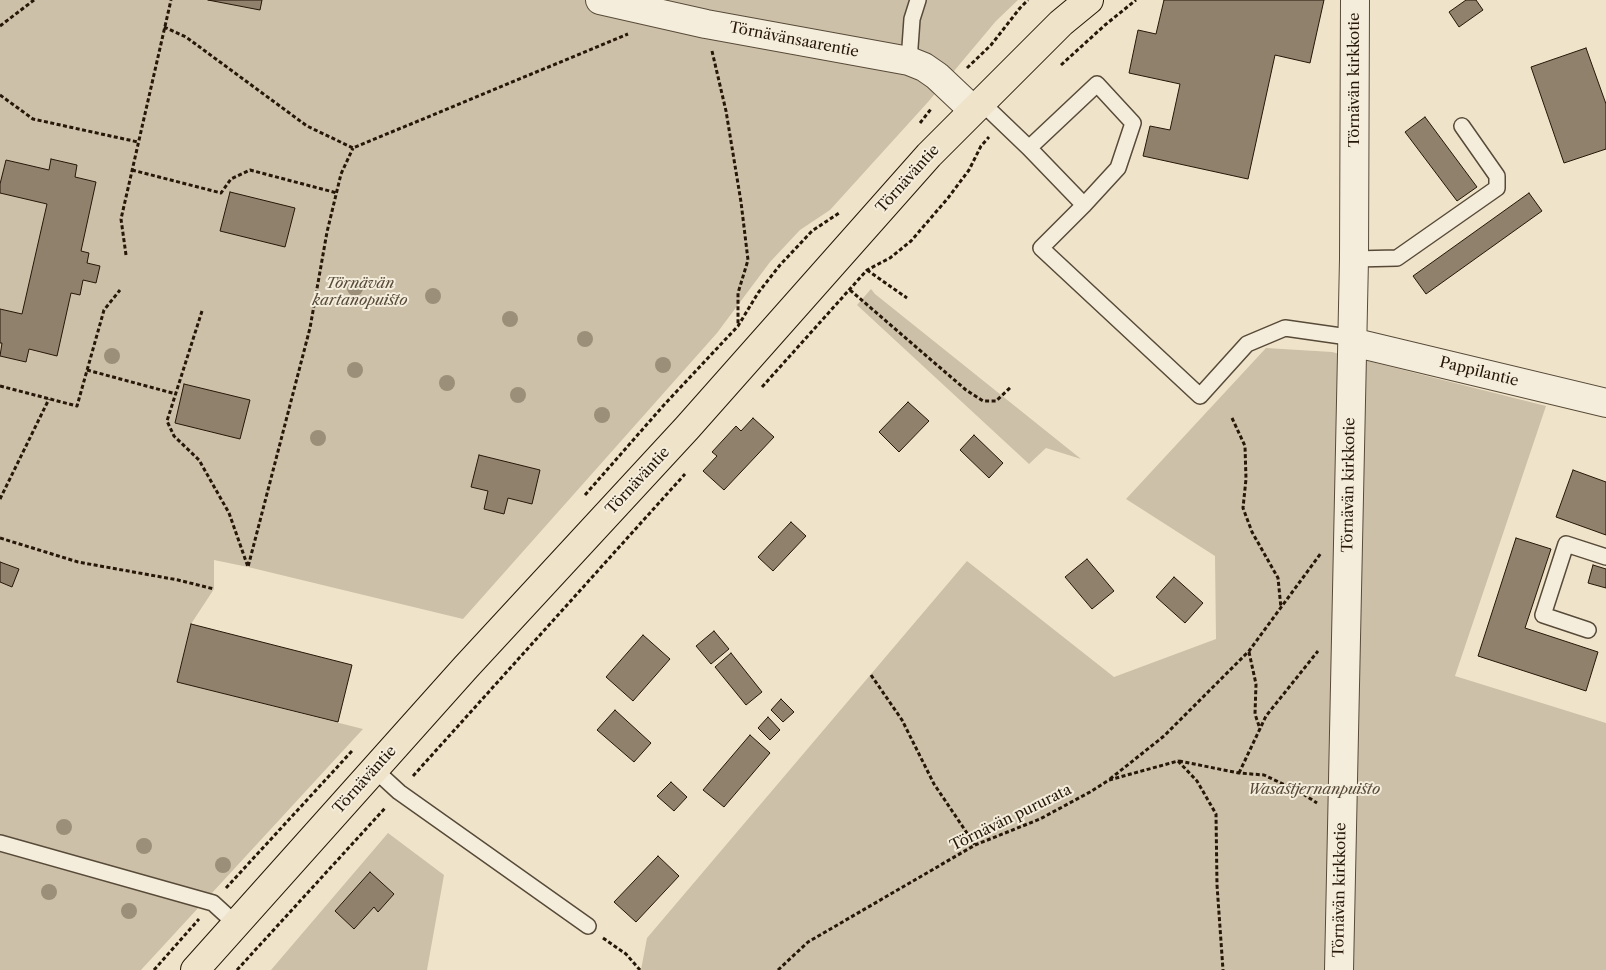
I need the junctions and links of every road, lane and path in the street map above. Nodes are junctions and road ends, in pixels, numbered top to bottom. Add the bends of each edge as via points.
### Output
1 (34, 0) edge
2 (171, 0) edge
3 (600, 0) edge
4 (918, 0) edge
5 (1028, 0) edge
6 (1089, 0) edge
7 (1355, 0) edge
8 (706, 24) junction
9 (0, 26) edge
10 (164, 27) junction
11 (630, 33) dead end
12 (909, 62) junction
13 (948, 87) junction
14 (0, 95) edge
15 (977, 106) junction
16 (1462, 126) dead end
17 (916, 129) dead end
18 (138, 142) junction
19 (353, 148) junction
20 (1029, 148) junction
21 (132, 170) junction
22 (337, 193) junction
23 (1084, 205) junction
24 (844, 210) dead end
25 (844, 250) junction
26 (126, 255) dead end
27 (1354, 259) junction
28 (867, 270) junction
29 (120, 290) dead end
30 (850, 290) junction
31 (907, 298) dead end
32 (202, 311) dead end
33 (738, 326) junction
34 (1352, 342) junction
35 (87, 370) junction
36 (0, 386) edge
37 (1010, 387) dead end
38 (758, 392) dead end
39 (176, 394) junction
40 (49, 399) junction
41 (1606, 403) edge
42 (1232, 418) dead end
43 (685, 473) dead end
44 (0, 499) edge
45 (579, 502) dead end
46 (1349, 513) junction
47 (0, 538) edge
48 (1606, 557) edge
49 (214, 589) dead end
50 (1281, 608) junction
51 (1345, 617) junction
52 (1588, 630) dead end
53 (1248, 651) junction
54 (871, 674) dead end
55 (1260, 729) junction
56 (357, 745) dead end
57 (1178, 761) junction
58 (375, 770) junction
59 (1239, 773) junction
60 (1108, 780) junction
61 (398, 792) junction
62 (1342, 820) junction
63 (0, 843) edge
64 (975, 845) junction
65 (213, 903) junction
66 (236, 924) junction
67 (588, 926) joint
68 (154, 970) edge
69 (195, 970) edge
70 (237, 970) edge
71 (640, 970) edge
72 (778, 970) edge
73 (1223, 970) edge
74 (1339, 970) edge

1 - 9 path
2 - 10 path
3 - 8 street, Törnävänsaarentie
4 - 12 lane via 912,20
5 - 13 path via 991,44
6 - 15 main road, Törnäväntie via 1061,22
7 - 27 street, Törnävän kirkkotie
8 - 12 street, Törnävänsaarentie
8 - 33 path via 726,111 748,260 738,293
10 - 18 path
10 - 19 path via 186,37 308,126
11 - 19 path
12 - 13 street, Törnävänsaarentie via 924,67
13 - 15 street, Törnävänsaarentie
13 - 17 path
14 - 18 path via 33,119
15 - 20 lane
15 - 25 main road, Törnäväntie
16 - 27 lane via 1497,176 1497,188 1397,258
18 - 21 path
19 - 22 path via 341,174
20 - 23 lane
20 - 23 lane via 1097,84 1132,123 1118,168
21 - 22 path via 221,192 231,179 250,170
21 - 26 path via 121,219
22 - 39 path via 310,328 248,567 229,513 199,460 174,436 167,421
23 - 34 lane via 1042,248 1200,396 1248,344 1285,328 1341,336
24 - 33 path via 812,231 793,251 758,293
25 - 28 path
25 - 58 main road, Törnäväntie via 687,428
27 - 34 street, Törnävän kirkkotie
28 - 30 path
28 - 31 path
29 - 35 path via 104,310
30 - 37 path via 966,390 983,400 996,401
30 - 38 path
32 - 39 path
33 - 45 path
34 - 41 street, Pappilantie
34 - 46 street, Törnävän kirkkotie
35 - 39 path
35 - 40 path via 77,406
36 - 40 path
40 - 44 path
42 - 50 path via 1245,446 1244,508 1252,532 1278,578
43 - 61 path
46 - 50 path
46 - 51 street, Törnävän kirkkotie
47 - 49 path via 78,562
48 - 52 lane via 1566,544 1543,615
50 - 53 path
51 - 55 path via 1266,716
51 - 62 street, Törnävän kirkkotie
53 - 55 path via 1256,684 1255,714
53 - 60 path via 1164,736
54 - 64 path via 902,720 934,784
55 - 59 path
56 - 65 path
57 - 59 path
57 - 60 path, Törnävän pururata
57 - 73 path via 1197,781 1216,814
58 - 61 lane
58 - 66 main road, Törnäväntie
59 - 62 path via 1264,776 1300,792
60 - 64 path, Törnävän pururata via 1040,820
61 - 67 lane
61 - 70 path
62 - 74 street, Törnävän kirkkotie
63 - 65 lane
64 - 72 path, Törnävän pururata via 808,942
65 - 66 lane
65 - 68 path
66 - 69 main road, Törnäväntie
67 - 71 path via 626,954

